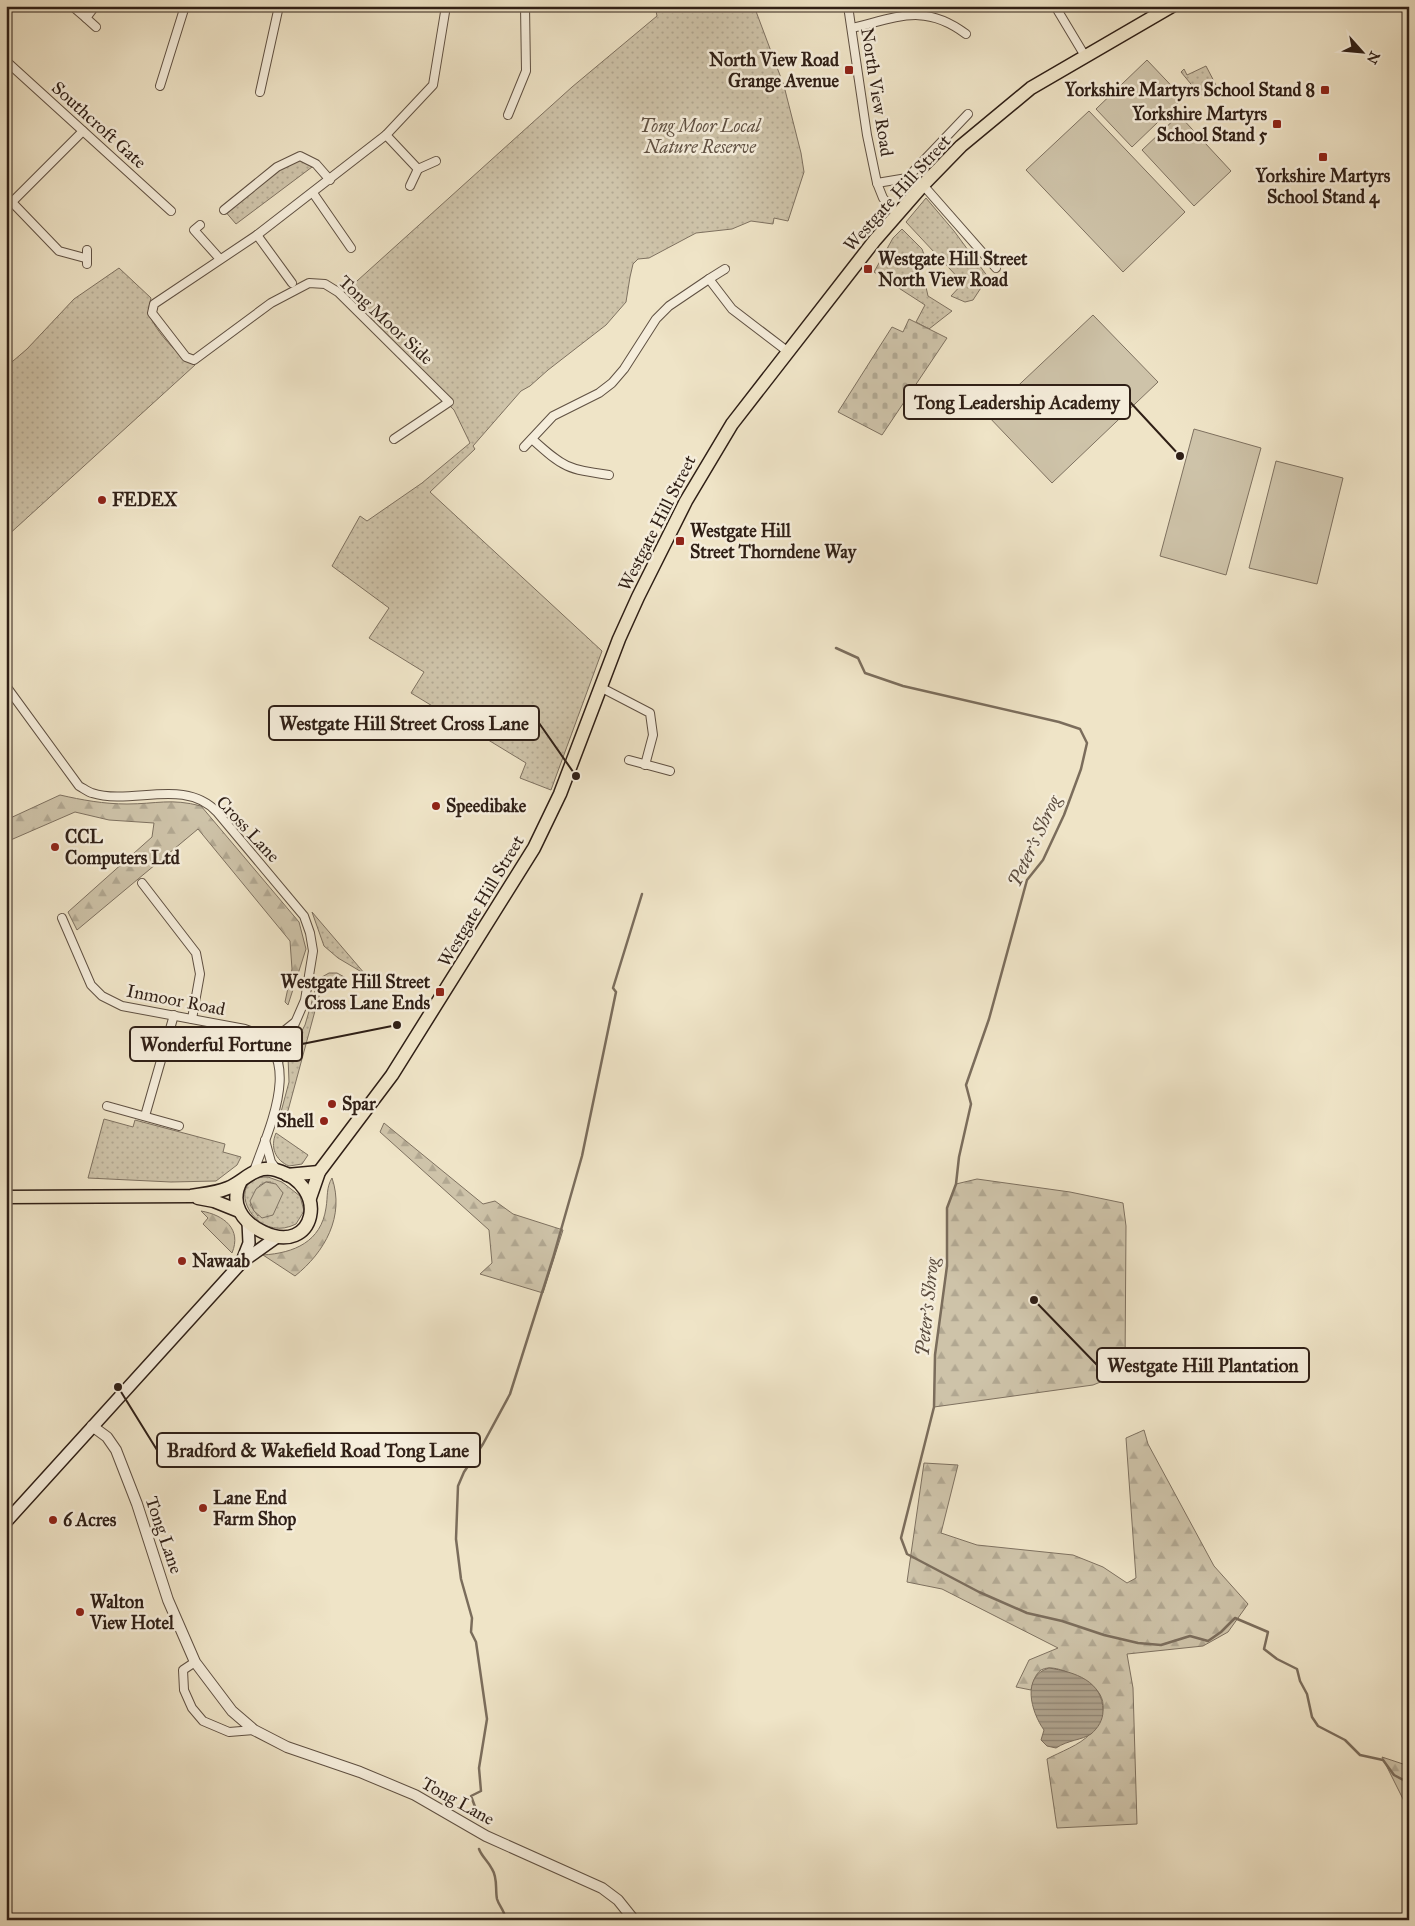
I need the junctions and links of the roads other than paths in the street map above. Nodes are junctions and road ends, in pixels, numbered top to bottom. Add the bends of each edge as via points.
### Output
1 (72, 6) edge
2 (95, 6) edge
3 (186, 6) edge
4 (279, 6) edge
5 (446, 6) edge
6 (525, 6) edge
7 (848, 6) edge
8 (1055, 6) edge
9 (1172, 6) edge
10 (86, 18) junction
11 (96, 27) dead end
12 (852, 28) junction
13 (966, 34) dead end
14 (1085, 56) junction
15 (6, 61) edge
16 (154, 74) dead end
17 (163, 77) junction
18 (160, 86) dead end
19 (260, 92) dead end
20 (968, 114) dead end
21 (508, 115) dead end
22 (83, 131) junction
23 (386, 135) junction
24 (436, 161) dead end
25 (418, 170) junction
26 (330, 180) junction
27 (155, 182) dead end
28 (877, 183) junction
29 (923, 185) junction
30 (410, 186) dead end
31 (147, 189) junction
32 (313, 193) junction
33 (6, 196) edge
34 (12, 202) junction
35 (224, 210) dead end
36 (171, 211) dead end
37 (897, 214) junction
38 (200, 225) dead end
39 (257, 235) junction
40 (351, 248) dead end
41 (86, 257) dead end
42 (220, 260) junction
43 (996, 268) dead end
44 (725, 269) dead end
45 (709, 279) junction
46 (292, 283) dead end
47 (788, 351) junction
48 (394, 439) dead end
49 (532, 439) junction
50 (524, 447) dead end
51 (609, 474) dead end
52 (6, 686) edge
53 (600, 687) junction
54 (630, 760) dead end
55 (645, 765) junction
56 (670, 771) dead end
57 (142, 883) dead end
58 (62, 918) dead end
59 (174, 1015) junction
60 (192, 1019) junction
61 (296, 1022) junction
62 (269, 1043) junction
63 (279, 1060) junction
64 (107, 1106) dead end
65 (145, 1116) junction
66 (180, 1126) dead end
67 (265, 1140) junction
68 (254, 1171) junction
69 (282, 1172) junction
70 (318, 1172) junction
71 (241, 1181) junction
72 (191, 1196) junction
73 (6, 1197) edge
74 (310, 1198) junction
75 (238, 1211) junction
76 (248, 1222) junction
77 (277, 1237) junction
78 (242, 1262) junction
79 (92, 1426) junction
80 (6, 1522) edge
81 (195, 1662) junction
82 (254, 1730) junction
83 (634, 1920) edge

1 - 10 street
2 - 10 street
3 - 17 street
4 - 19 street
5 - 23 street via 434,85
6 - 21 street via 526,71
7 - 12 street, North View Road
8 - 14 street
9 - 14 highway, Westgate Hill Street
10 - 11 street
12 - 13 street via 924,14 944,19
12 - 28 street, North View Road
14 - 29 highway, Westgate Hill Street via 1031,88 961,146
15 - 22 street, Southcroft Gate
16 - 17 street
17 - 18 street
20 - 28 street, North View Road via 907,178
22 - 31 street, Southcroft Gate
22 - 34 street
23 - 25 street
23 - 26 street
24 - 25 street
25 - 30 street
26 - 32 street
26 - 35 street via 316,164 300,156 277,167
27 - 31 street
28 - 37 street, North View Road via 883,198
29 - 37 highway, Westgate Hill Street
29 - 43 street
31 - 36 street, Southcroft Gate
32 - 39 street
32 - 40 street
33 - 34 street
34 - 41 street via 60,252
37 - 47 highway, Westgate Hill Street
38 - 42 street via 194,230
39 - 42 street
39 - 46 street
42 - 48 street, Tong Moor Side via 154,304 152,313 186,357 194,360 271,303 309,284 325,284 338,292 449,402
44 - 45 street
45 - 47 street via 732,309
45 - 49 street via 660,315 612,383 557,413
47 - 53 highway, Westgate Hill Street via 732,424 686,501 634,606
49 - 50 street
49 - 51 street via 563,465
52 - 61 street, Cross Lane via 79,786 92,793 109,795 172,794 199,799 214,809 255,856 304,916 310,933 313,951 305,1000
53 - 55 street via 650,713 654,735
53 - 70 highway, Westgate Hill Street via 560,794 534,848 403,1058
54 - 55 street
55 - 56 street
57 - 60 street via 196,953 200,974
58 - 59 street, Inmoor Road via 97,992 122,1006
59 - 60 street, Inmoor Road
59 - 65 street
60 - 62 street, Inmoor Road via 245,1029
61 - 62 street
61 - 63 street, Cross Lane
62 - 63 street, Cross Lane
63 - 67 street, Cross Lane via 280,1087
64 - 65 street
65 - 66 street
67 - 68 street, Cross Lane
67 - 69 street via 271,1162
68 - 69 highway
68 - 71 highway
69 - 70 highway
69 - 74 highway via 301,1186
70 - 74 highway, Westgate Hill Street
71 - 72 highway via 217,1192
71 - 75 highway via 235,1196
72 - 73 highway
72 - 75 highway
74 - 77 highway via 311,1216 307,1224 295,1235
75 - 76 highway
76 - 77 highway
76 - 78 main road via 249,1243
77 - 78 main road
78 - 79 main road
79 - 80 main road
79 - 81 street, Tong Lane via 107,1437 116,1450 168,1600
81 - 82 street, Tong Lane via 232,1711
81 - 82 street via 183,1670 184,1690 192,1708 203,1721 229,1732
82 - 83 street, Tong Lane via 287,1747 415,1794 486,1836 602,1888 618,1900

